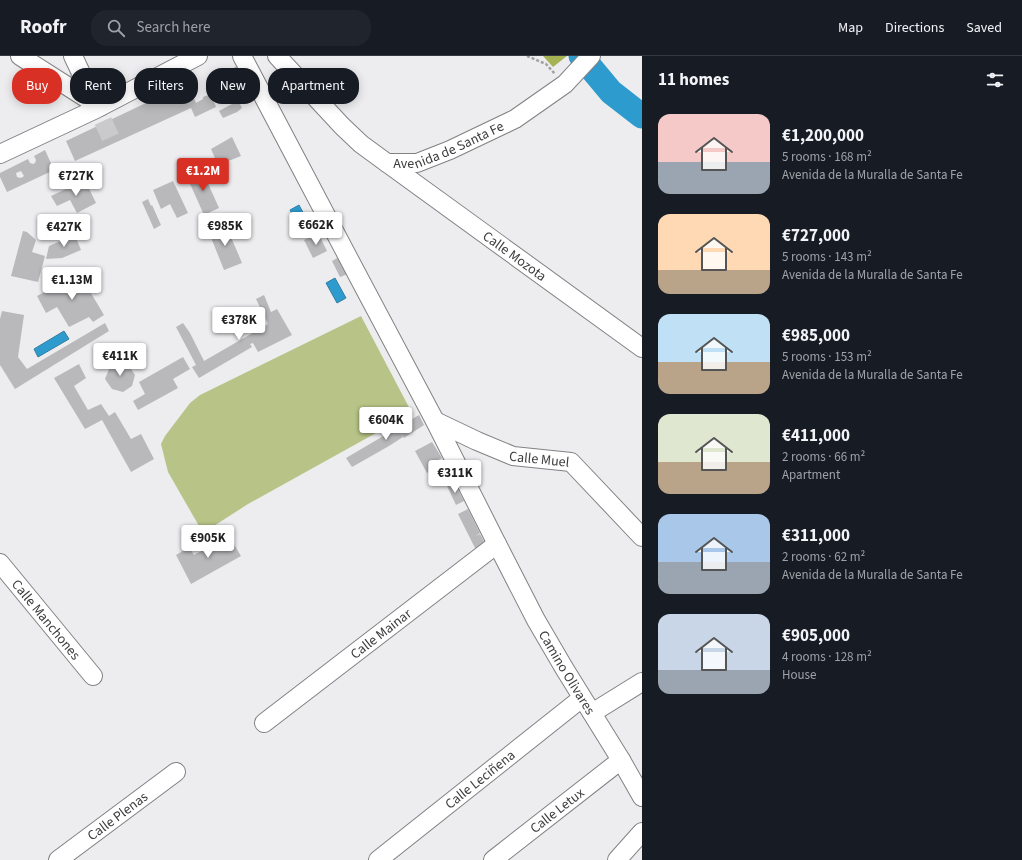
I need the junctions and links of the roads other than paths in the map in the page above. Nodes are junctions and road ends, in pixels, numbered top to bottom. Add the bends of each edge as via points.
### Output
1 (20, 56) edge
2 (74, 56) edge
3 (198, 56) edge
4 (242, 56) edge
5 (277, 56) edge
6 (591, 56) edge
7 (79, 68) edge
8 (70, 87) edge
9 (91, 104) edge
10 (100, 112) junction
11 (0, 154) edge
12 (387, 164) junction
13 (642, 348) edge
14 (435, 421) junction
15 (642, 537) edge
16 (497, 544) junction
17 (0, 563) edge
18 (92, 676) dead end
19 (642, 682) edge
20 (582, 698) junction
21 (592, 713) junction
22 (264, 723) dead end
23 (621, 760) junction
24 (176, 772) dead end
25 (642, 797) edge
26 (642, 832) edge
27 (58, 860) edge
28 (378, 860) edge
29 (493, 860) edge
30 (617, 860) edge

1 - 8 street
2 - 7 street
3 - 10 street
4 - 14 street, Camino Olivares
5 - 12 street, Avenida de Santa Fe via 342,126
6 - 12 street, Avenida de Santa Fe via 570,79 514,119 417,163
9 - 10 street
10 - 11 street
12 - 13 street, Calle Mozota
14 - 15 street, Calle Muel via 512,456 571,462
14 - 16 street, Camino Olivares
16 - 20 street, Camino Olivares via 536,620
16 - 22 street, Calle Mainar
17 - 18 street, Calle Manchones
19 - 21 street
20 - 21 street, Camino Olivares
20 - 28 street, Calle Leciñena
21 - 23 street, Camino Olivares
23 - 25 street, Camino Olivares
23 - 29 street, Calle Letux
24 - 27 street, Calle Plenas
26 - 30 street

